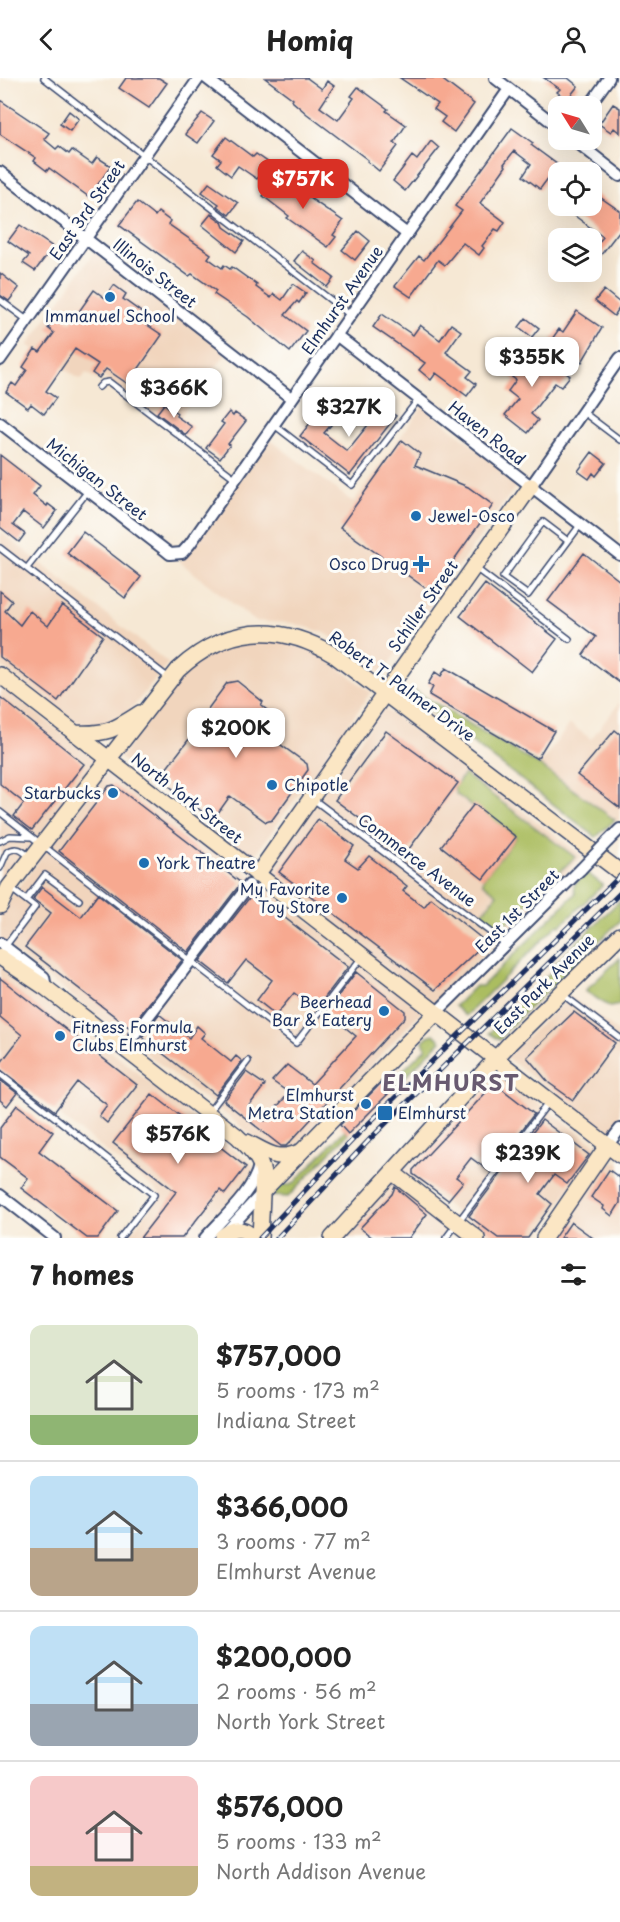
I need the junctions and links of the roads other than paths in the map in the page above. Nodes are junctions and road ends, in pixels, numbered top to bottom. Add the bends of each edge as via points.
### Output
1 (44, 78) edge
2 (199, 78) edge
3 (206, 78) edge
4 (495, 78) edge
5 (609, 78) edge
6 (509, 89) junction
7 (596, 96) edge
8 (548, 119) edge
9 (587, 150) edge
10 (144, 156) junction
11 (0, 172) edge
12 (620, 176) edge
13 (407, 234) junction
14 (85, 238) junction
15 (0, 300) edge
16 (350, 315) junction
17 (28, 321) junction
18 (336, 335) junction
19 (620, 358) edge
20 (0, 360) edge
21 (99, 387) dead end
22 (291, 398) junction
23 (419, 399) junction
24 (583, 412) junction
25 (0, 423) edge
26 (273, 424) junction
27 (620, 440) edge
28 (236, 479) junction
29 (531, 486) junction
30 (88, 491) junction
31 (581, 524) junction
32 (568, 541) junction
33 (0, 548) edge
34 (177, 554) joint
35 (620, 555) edge
36 (473, 566) junction
37 (27, 568) junction
38 (504, 577) junction
39 (498, 585) junction
40 (569, 639) dead end
41 (0, 675) edge
42 (171, 679) junction
43 (384, 693) junction
44 (150, 706) junction
45 (74, 733) junction
46 (109, 760) junction
47 (311, 798) junction
48 (0, 812) edge
49 (620, 829) edge
50 (37, 840) junction
51 (0, 841) edge
52 (32, 858) junction
53 (0, 868) edge
54 (620, 872) edge
55 (253, 880) junction
56 (4, 891) edge
57 (26, 900) junction
58 (79, 900) dead end
59 (0, 906) edge
60 (620, 935) edge
61 (506, 944) junction
62 (1, 950) edge
63 (363, 957) junction
64 (191, 961) junction
65 (560, 993) junction
66 (435, 1014) junction
67 (134, 1035) dead end
68 (620, 1038) edge
69 (494, 1060) junction
70 (248, 1061) dead end
71 (0, 1074) edge
72 (549, 1101) junction
73 (207, 1114) junction
74 (620, 1129) edge
75 (237, 1136) junction
76 (607, 1146) junction
77 (299, 1152) junction
78 (620, 1155) edge
79 (259, 1161) junction
80 (392, 1172) junction
81 (263, 1191) junction
82 (0, 1195) edge
83 (458, 1223) junction
84 (221, 1237) edge
85 (55, 1238) edge
86 (120, 1238) edge
87 (205, 1238) edge
88 (254, 1238) edge
89 (260, 1238) edge
90 (332, 1238) edge
91 (446, 1238) edge
92 (477, 1238) edge
93 (544, 1238) edge

1 - 10 lane
2 - 10 street, East 3rd Street
3 - 13 street
4 - 6 street
5 - 7 street
6 - 8 street
6 - 13 street, Elmhurst Avenue
9 - 12 street
10 - 14 street, East 3rd Street
10 - 16 lane
11 - 14 street, Illinois Street
13 - 16 street, Elmhurst Avenue
14 - 17 street, East 3rd Street
14 - 22 street, Illinois Street
15 - 17 lane
16 - 18 street, Elmhurst Avenue
17 - 20 street, East 3rd Street
18 - 22 street, Elmhurst Avenue
18 - 23 street, Haven Road
19 - 24 street, Schiller Street
21 - 28 lane via 109,382
22 - 26 street, Elmhurst Avenue
23 - 26 lane via 352,485
23 - 29 street, Haven Road
24 - 27 lane
24 - 29 street, Schiller Street
25 - 30 street, Michigan Street
26 - 28 street, Elmhurst Avenue
28 - 34 street, Elmhurst Avenue via 190,544
29 - 31 street, Haven Road
29 - 36 street, Schiller Street
30 - 34 street, Michigan Street via 170,554
30 - 37 lane
31 - 32 lane
31 - 35 street, Haven Road
32 - 38 lane via 528,595
32 - 38 lane via 543,522
33 - 37 lane
36 - 39 lane
36 - 43 street, Schiller Street
37 - 42 lane
38 - 39 lane
39 - 40 lane
41 - 45 street, North York Street
42 - 43 street, Robert T. Palmer Drive via 187,662 218,642 263,632 296,637 320,647
42 - 44 street, Robert T. Palmer Drive
43 - 47 street, Schiller Street
43 - 54 street, Robert T. Palmer Drive
44 - 45 street via 98,734
44 - 46 street, Robert T. Palmer Drive
45 - 46 street, North York Street
46 - 50 street, Robert T. Palmer Drive
46 - 55 street, North York Street
47 - 55 street, Schiller Street
47 - 61 lane, Commerce Avenue
48 - 50 lane
49 - 61 street, East 1st Street, bridge
50 - 51 lane via 10,836
50 - 52 street, Robert T. Palmer Drive
50 - 64 lane
52 - 53 lane via 19,848 10,850
52 - 56 street, Robert T. Palmer Drive
55 - 63 street, North York Street
55 - 64 street
56 - 57 lane
56 - 59 street, Robert T. Palmer Drive
57 - 58 lane via 45,875
57 - 62 lane via 35,907
60 - 65 street, East Park Avenue
61 - 66 street, East 1st Street
62 - 73 street
63 - 64 lane via 296,1043
63 - 66 street, North York Street
64 - 67 street
65 - 68 lane
65 - 69 street, East Park Avenue
66 - 69 street, North York Street
66 - 77 street
69 - 72 street, North York Street
69 - 80 street, East Park Avenue
70 - 73 lane
71 - 86 lane via 154,1194
72 - 76 street, North York Street
72 - 83 lane
73 - 75 street
74 - 76 street
75 - 77 street via 285,1158
75 - 79 street
76 - 78 street, North York Street
76 - 93 street
77 - 81 street
79 - 81 street via 264,1174
79 - 87 street via 249,1188
80 - 83 street
80 - 90 street, East Park Avenue
81 - 84 street
81 - 89 street
82 - 85 street
83 - 91 lane
83 - 92 street
84 - 88 street via 242,1229

